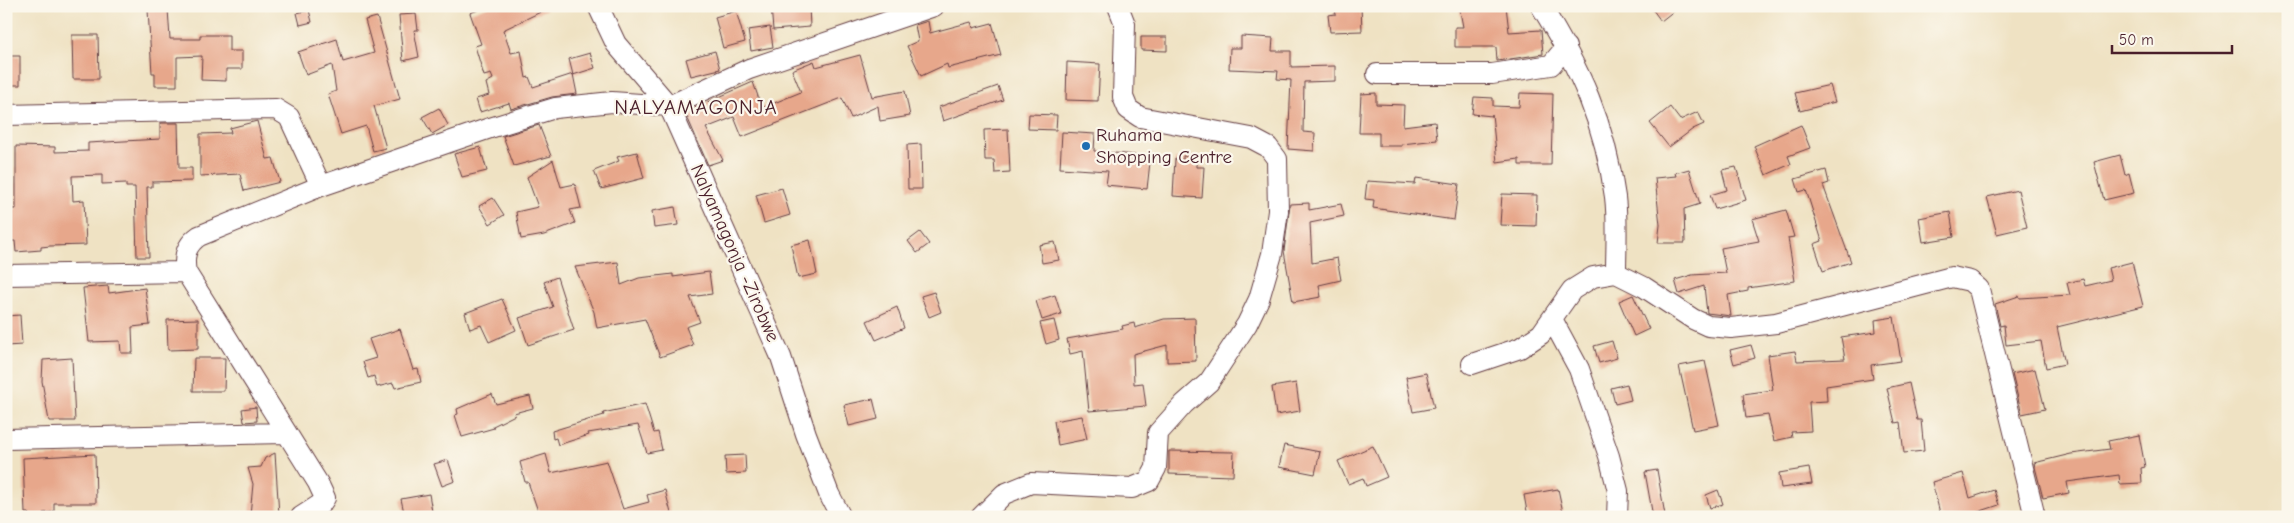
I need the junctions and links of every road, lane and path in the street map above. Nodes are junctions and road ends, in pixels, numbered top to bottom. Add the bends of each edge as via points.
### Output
1 (598, 6) edge
2 (934, 6) edge
3 (1118, 6) edge
4 (1541, 6) edge
5 (1566, 46) junction
6 (1377, 74) dead end
7 (669, 106) junction
8 (6, 115) edge
9 (320, 186) junction
10 (186, 272) junction
11 (1616, 273) junction
12 (6, 275) edge
13 (1552, 319) junction
14 (1472, 364) dead end
15 (286, 433) junction
16 (6, 439) edge
17 (301, 517) edge
18 (841, 517) edge
19 (981, 517) edge
20 (1617, 517) edge
21 (2035, 517) edge

1 - 7 street, Nalyamagonja -Zirobwe via 616,44
2 - 7 street via 749,69
3 - 19 street via 1125,24 1123,97 1128,109 1140,117 1251,138 1268,147 1277,159 1278,211 1272,254 1259,299 1226,357 1209,382 1158,433 1156,468 1149,481 1132,488 1031,483 1004,494
4 - 5 street
5 - 6 street via 1551,65 1502,72
5 - 11 street via 1604,134 1615,198
7 - 9 street via 612,102 555,108
7 - 18 street, Nalyamagonja -Zirobwe via 781,357 806,434
8 - 9 street via 276,110 289,117
9 - 10 street via 190,242 186,252
10 - 12 street
10 - 15 street
11 - 13 street via 1593,277 1572,290
11 - 21 street via 1693,319 1708,326 1730,328 1776,324 1952,277 1970,281 1978,289
13 - 14 street via 1541,334 1520,348
13 - 20 street via 1579,369 1609,456 1618,491
15 - 16 street
15 - 17 street via 325,498

